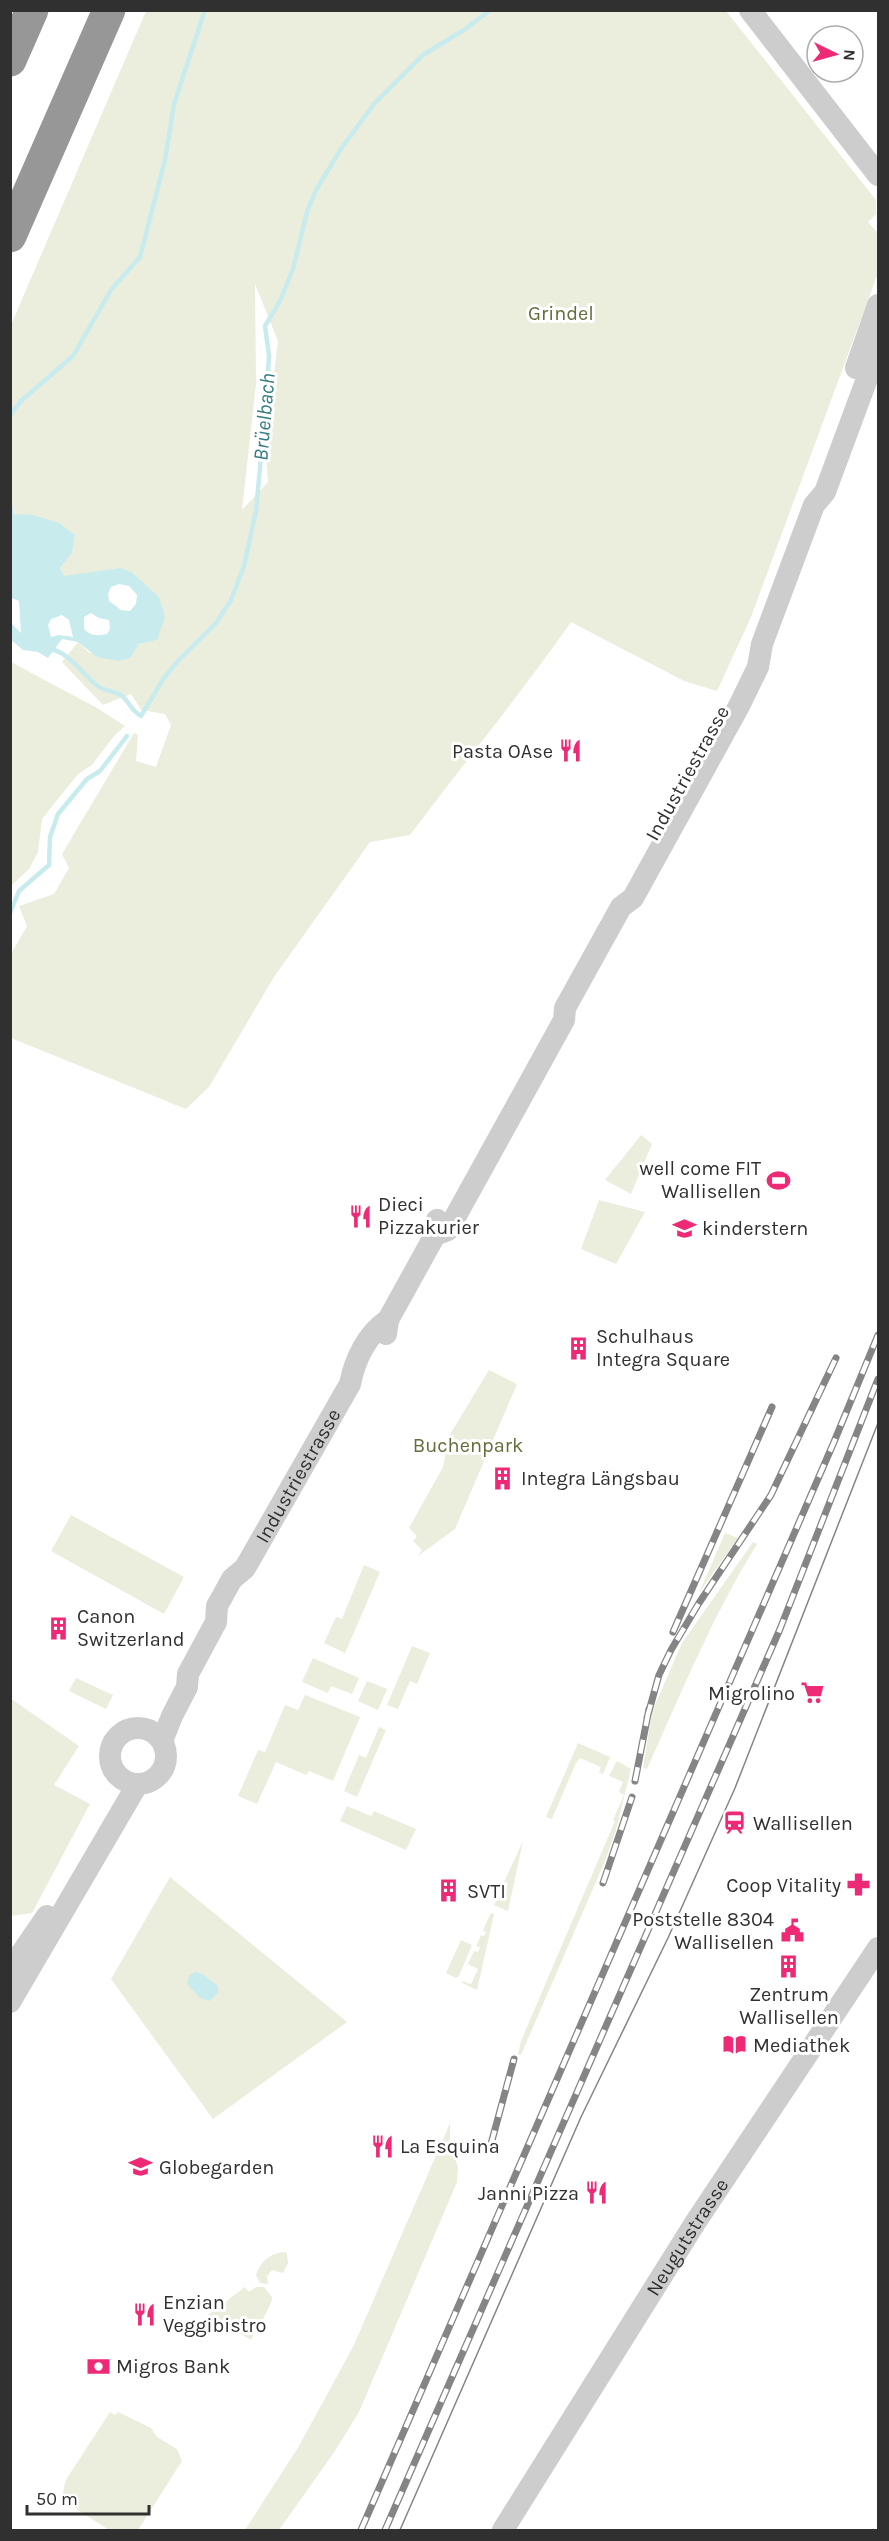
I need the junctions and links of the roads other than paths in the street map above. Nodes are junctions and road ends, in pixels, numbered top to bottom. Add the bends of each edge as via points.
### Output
1 (32, 10) edge
2 (89, 10) edge
3 (109, 10) edge
4 (750, 10) edge
5 (10, 60) edge
6 (879, 175) edge
7 (10, 191) edge
8 (10, 236) edge
9 (879, 305) edge
10 (879, 349) edge
11 (814, 505) junction
12 (188, 1674) junction
13 (142, 1728) junction
14 (162, 1741) junction
15 (130, 1783) junction
16 (879, 1948) edge
17 (28, 1956) junction
18 (10, 1970) edge
19 (10, 2002) edge
20 (503, 2530) edge

1 - 5 highway
2 - 7 highway
3 - 8 highway
4 - 6 street
9 - 11 street, Industriestrasse via 813,487
10 - 11 street, Industriestrasse via 825,492
11 - 12 street, Industriestrasse via 762,644 758,667 729,725 633,898 621,907 565,1008 564,1020 448,1230 435,1235 388,1320 386,1338 366,1374 350,1384 245,1568 243,1585 229,1611 216,1622
12 - 13 street, Industriestrasse via 174,1680 158,1710
12 - 14 street, Industriestrasse via 187,1687
13 - 14 street
13 - 15 street, Industriestrasse via 120,1734 111,1748 112,1767
14 - 15 street, Industriestrasse via 166,1758 160,1774 146,1784
15 - 17 street
16 - 20 street, Neugutstrasse via 695,2223
17 - 18 street
17 - 19 street

